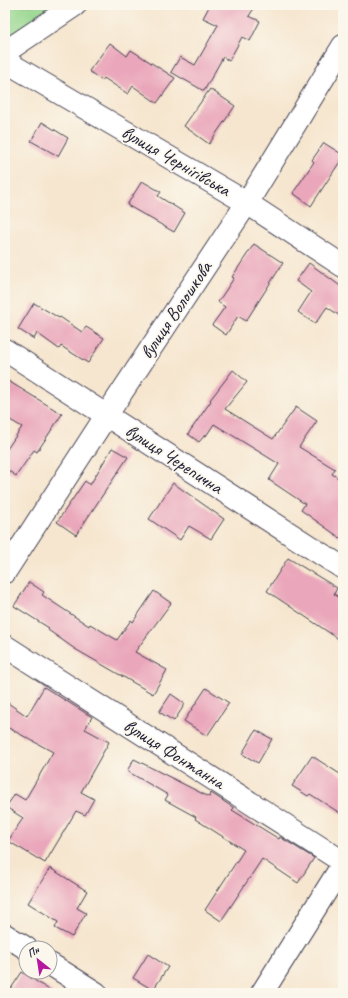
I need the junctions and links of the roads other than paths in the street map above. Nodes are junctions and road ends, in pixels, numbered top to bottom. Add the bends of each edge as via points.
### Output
1 (75, 5) edge
2 (343, 46) edge
3 (5, 52) edge
4 (5, 61) edge
5 (247, 203) junction
6 (343, 266) edge
7 (5, 350) edge
8 (106, 416) junction
9 (343, 568) edge
10 (5, 572) edge
11 (5, 646) edge
12 (343, 863) edge
13 (5, 935) edge
14 (18, 943) edge
15 (58, 969) edge
16 (96, 993) edge
17 (262, 993) edge

1 - 3 street
2 - 5 street, вулиця Волошкова
4 - 5 street, вулиця Чернігівська
5 - 6 street, вулиця Чернігівська
5 - 8 street, вулиця Волошкова
7 - 8 street, вулиця Черепична
8 - 9 street, вулиця Черепична
8 - 10 street, вулиця Волошкова
11 - 12 street, вулиця Фонтанна
12 - 17 street
13 - 14 street
15 - 16 street

